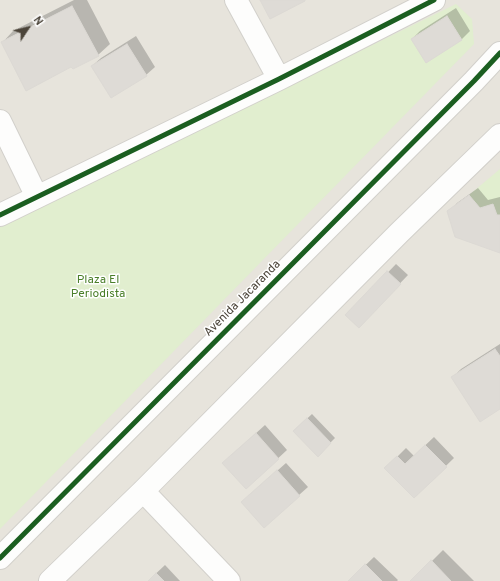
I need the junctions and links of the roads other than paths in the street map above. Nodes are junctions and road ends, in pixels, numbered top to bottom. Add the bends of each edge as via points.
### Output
1 (236, 0) edge
2 (434, 0) edge
3 (500, 53) edge
4 (279, 79) junction
5 (0, 121) edge
6 (500, 135) edge
7 (37, 197) junction
8 (0, 215) edge
9 (143, 490) junction
10 (0, 558) edge
11 (50, 581) edge
12 (229, 581) edge

1 - 4 street
2 - 4 street
3 - 10 street, Avenida Jacaranda
4 - 7 street
5 - 7 street
6 - 9 street
7 - 8 street
9 - 11 street
9 - 12 street

